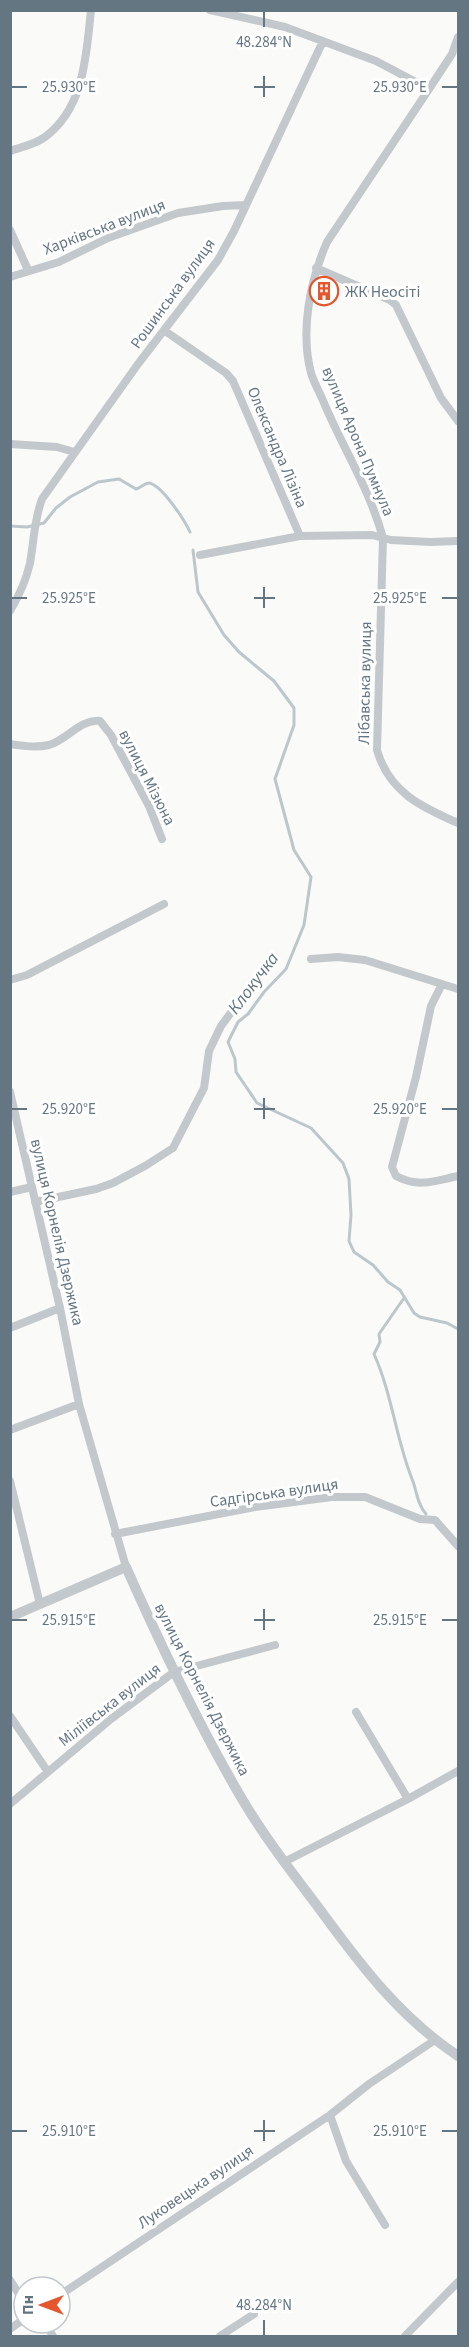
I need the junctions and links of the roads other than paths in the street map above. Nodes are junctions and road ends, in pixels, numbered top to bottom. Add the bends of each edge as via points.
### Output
1 (92, 10) edge
2 (210, 10) edge
3 (459, 37) edge
4 (323, 41) junction
5 (429, 89) junction
6 (10, 151) edge
7 (246, 204) junction
8 (10, 230) edge
9 (316, 268) junction
10 (28, 270) junction
11 (10, 277) edge
12 (165, 331) junction
13 (459, 421) edge
14 (10, 444) edge
15 (74, 452) junction
16 (300, 536) junction
17 (382, 538) junction
18 (459, 541) edge
19 (200, 555) dead end
20 (10, 611) edge
21 (10, 744) edge
22 (459, 823) edge
23 (162, 839) dead end
24 (165, 904) dead end
25 (310, 959) dead end
26 (256, 979) dead end
27 (10, 980) edge
28 (442, 984) junction
29 (459, 989) edge
30 (10, 1092) edge
31 (459, 1176) edge
32 (32, 1187) junction
33 (10, 1192) edge
34 (35, 1202) junction
35 (60, 1308) junction
36 (10, 1328) edge
37 (79, 1404) junction
38 (10, 1430) edge
39 (10, 1481) edge
40 (115, 1534) junction
41 (459, 1546) edge
42 (126, 1567) junction
43 (40, 1604) junction
44 (10, 1617) edge
45 (275, 1645) dead end
46 (174, 1672) junction
47 (356, 1712) dead end
48 (10, 1716) edge
49 (459, 1771) edge
50 (48, 1772) junction
51 (408, 1799) junction
52 (10, 1804) edge
53 (284, 1862) junction
54 (435, 2040) junction
55 (459, 2056) edge
56 (330, 2115) junction
57 (385, 2225) dead end
58 (459, 2282) edge
59 (72, 2287) edge
60 (254, 2314) dead end
61 (220, 2337) edge
62 (405, 2337) edge

1 - 6 street via 81,84 68,110 44,138
2 - 4 street via 285,27
3 - 5 street, вулиця Арона Пумнула
4 - 5 street via 376,60
4 - 7 street, Рошинська вулиця
5 - 9 street, вулиця Арона Пумнула via 327,242
7 - 10 street, Харківська вулиця via 178,213 108,238 58,262
7 - 12 street, Рошинська вулиця via 218,260
8 - 10 street
9 - 13 street via 396,305 441,398
9 - 17 street, вулиця Арона Пумнула via 307,346 311,373 376,513
10 - 11 street, Харківська вулиця
12 - 15 street, Рошинська вулиця
12 - 16 street, Олександра Лізіна via 233,381
14 - 15 street
15 - 20 street, Рошинська вулиця via 42,499 29,565
16 - 17 street
16 - 19 street
17 - 18 street
17 - 22 street, Лібавська вулиця via 379,756 390,780 404,794 431,812
21 - 23 street, вулиця Мізюна via 49,745 92,720 100,721 149,806
24 - 27 street
25 - 28 street via 365,960
26 - 34 street via 221,1026 209,1051 204,1088 173,1148 113,1183
28 - 29 street
28 - 31 street via 431,1006 392,1167 396,1176 420,1184
30 - 32 street, вулиця Корнелія Дзержика
32 - 33 street
32 - 34 street, вулиця Корнелія Дзержика
34 - 35 street, вулиця Корнелія Дзержика
35 - 36 street
35 - 37 street, вулиця Корнелія Дзержика
37 - 38 street
37 - 40 street, вулиця Корнелія Дзержика
39 - 43 street
40 - 41 street, Садгірська вулиця via 255,1507 365,1497 420,1520 435,1520
40 - 42 street, вулиця Корнелія Дзержика
42 - 43 street
42 - 46 street, вулиця Корнелія Дзержика
43 - 44 street
45 - 46 street, Міліївська вулиця
46 - 50 street, Міліївська вулиця
46 - 53 street, вулиця Корнелія Дзержика via 243,1800
47 - 51 street
48 - 50 street
49 - 51 street
50 - 52 street, Міліївська вулиця
51 - 53 street
53 - 54 street, вулиця Корнелія Дзержика via 382,1992
54 - 55 street, вулиця Корнелія Дзержика
54 - 56 street, Луковецька вулиця
56 - 57 street via 346,2161
56 - 59 street, Луковецька вулиця
58 - 62 street
60 - 61 street

